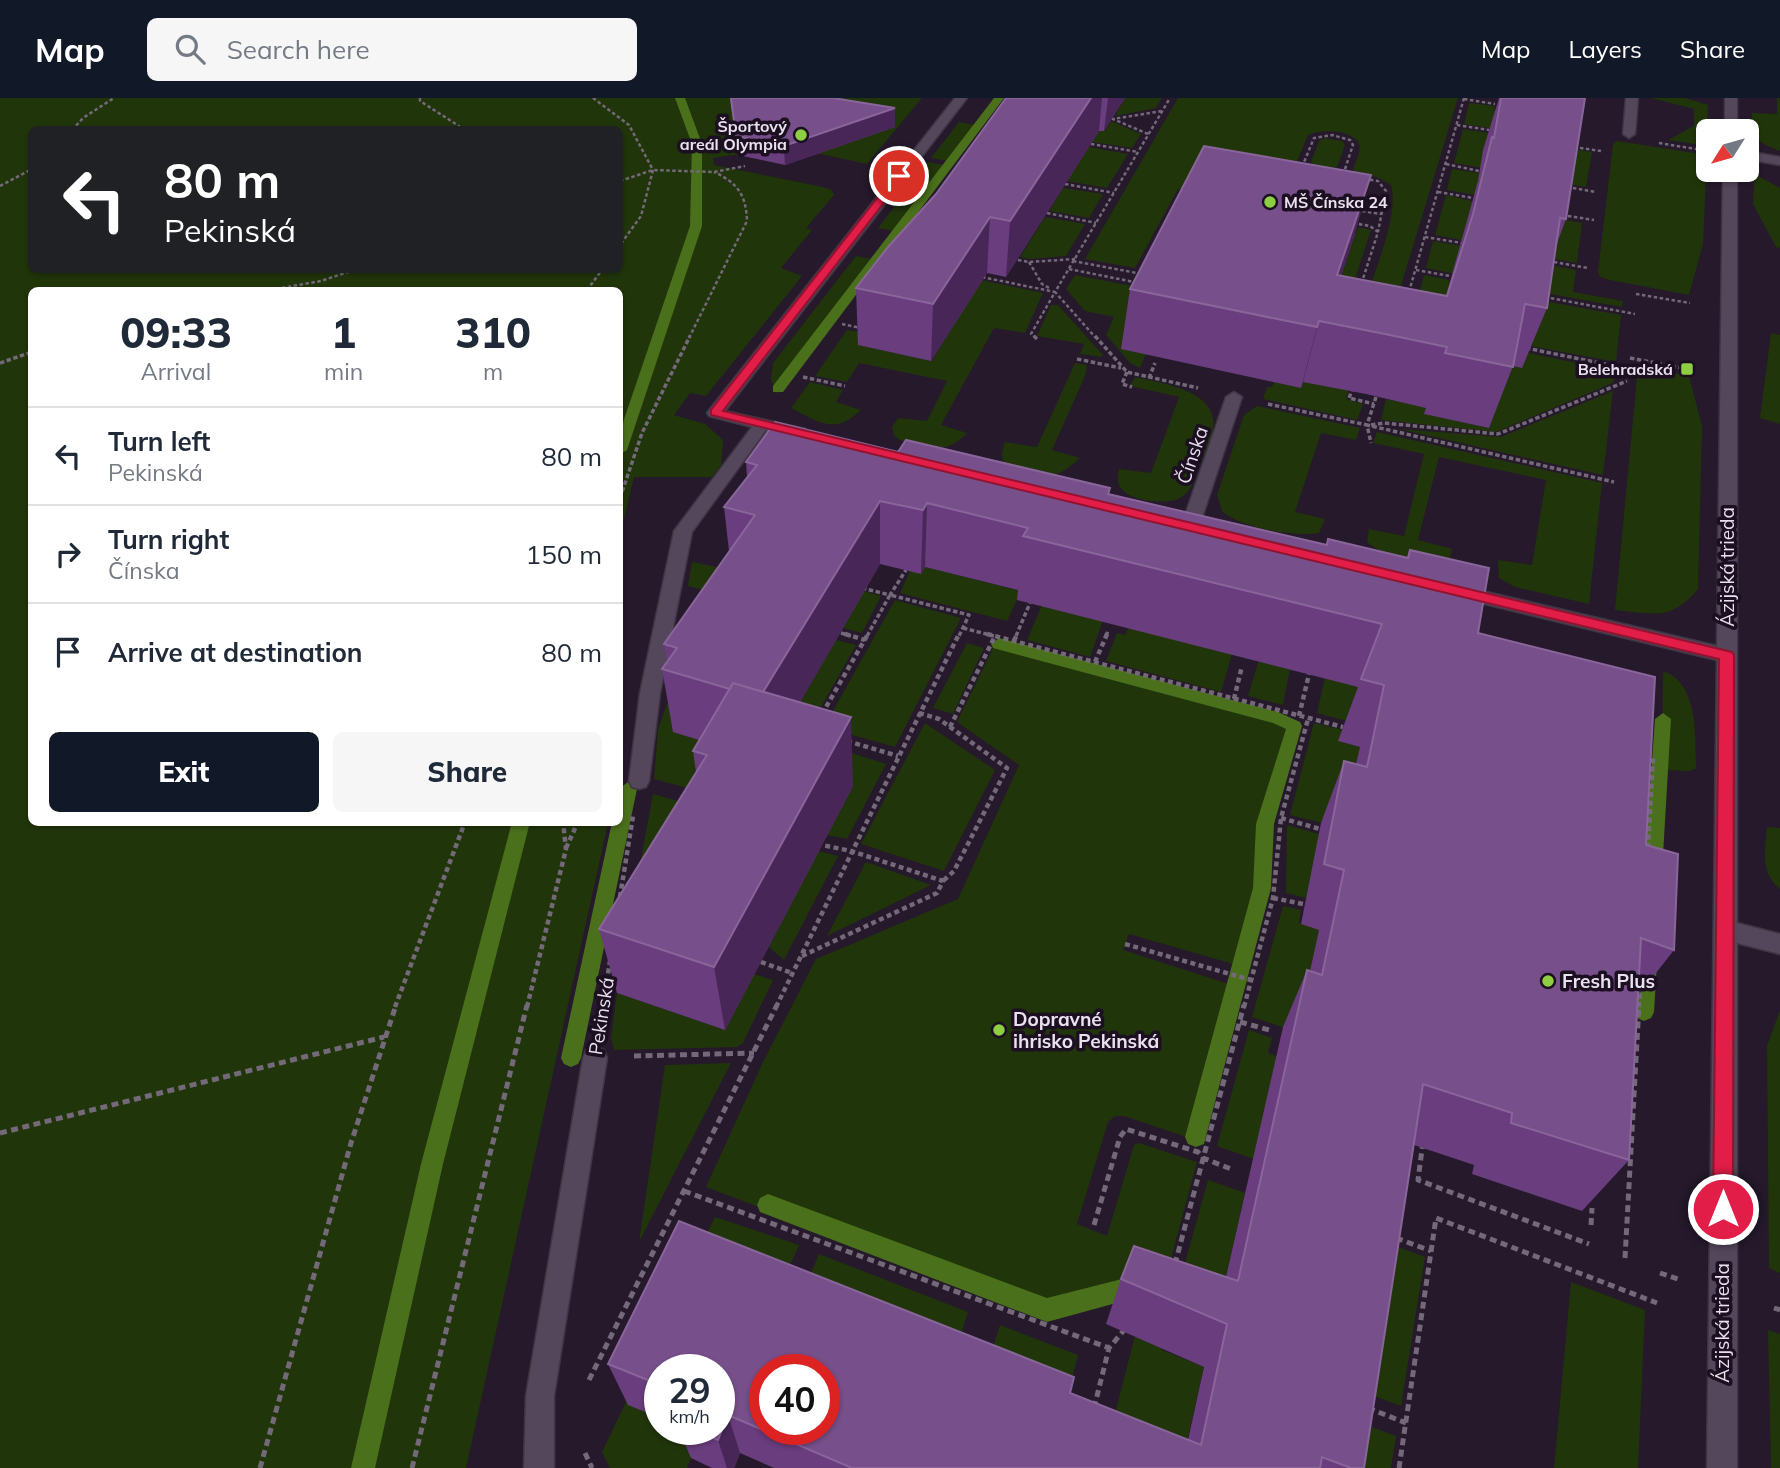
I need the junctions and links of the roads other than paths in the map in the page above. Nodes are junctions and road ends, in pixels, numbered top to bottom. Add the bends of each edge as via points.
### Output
1 (961, 98) edge
2 (1632, 98) edge
3 (1731, 98) edge
4 (1731, 119) edge
5 (1629, 134) dead end
6 (1759, 157) edge
7 (1780, 160) edge
8 (1730, 182) edge
9 (1234, 397) dead end
10 (762, 424) junction
11 (816, 437) edge
12 (1190, 527) edge
13 (1441, 587) edge
14 (1727, 655) junction
15 (639, 781) road end
16 (1725, 930) junction
17 (1780, 944) edge
18 (595, 1058) road end
19 (539, 1468) edge
20 (1722, 1468) edge

1 - 10 street via 715,413
2 - 5 street
3 - 4 street
6 - 7 street
8 - 14 street, Ázijská trieda
9 - 12 street, Čínska
10 - 11 street
10 - 15 street via 683,531 650,693
13 - 14 street
14 - 16 street, Ázijská trieda
16 - 17 street
16 - 20 street, Ázijská trieda
18 - 19 street, Pekinská via 540,1396

